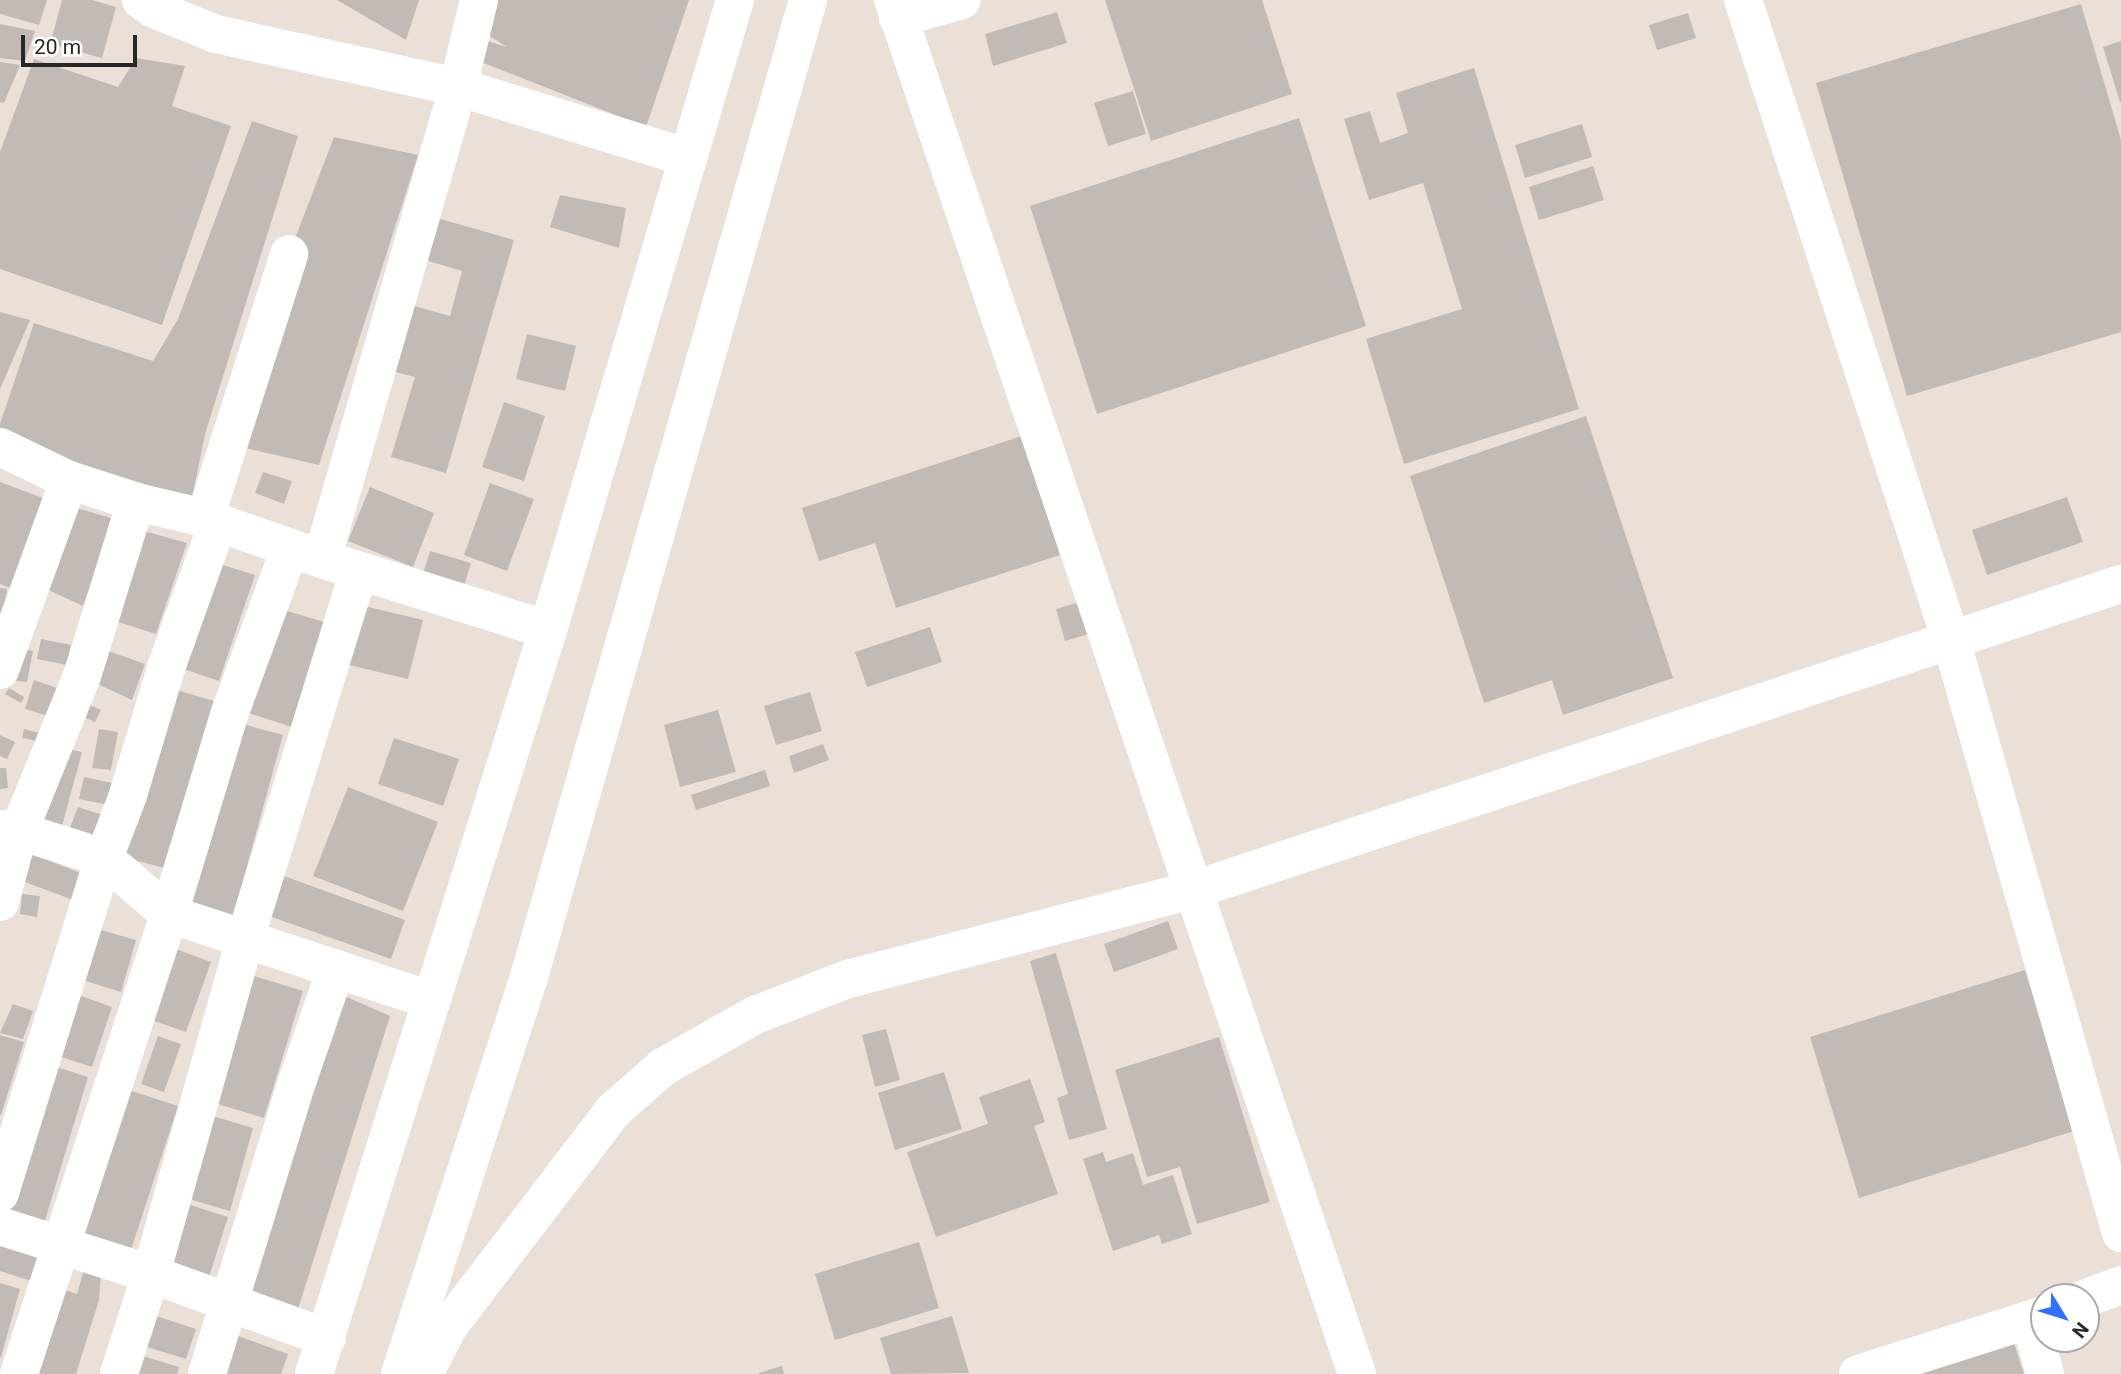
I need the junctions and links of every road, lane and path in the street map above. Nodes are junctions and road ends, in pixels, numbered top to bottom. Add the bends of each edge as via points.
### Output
1 (141, 0) edge
2 (479, 0) edge
3 (735, 0) edge
4 (808, 0) edge
5 (962, 0) edge
6 (1743, 0) edge
7 (895, 9) edge
8 (458, 87) junction
9 (686, 157) junction
10 (289, 254) dead end
11 (0, 447) edge
12 (69, 480) junction
13 (136, 502) junction
14 (211, 520) junction
15 (306, 554) junction
16 (359, 571) junction
17 (2121, 584) edge
18 (548, 630) junction
19 (1951, 640) junction
20 (0, 670) edge
21 (10, 830) edge
22 (104, 858) junction
23 (1193, 890) junction
24 (0, 902) edge
25 (169, 914) junction
26 (246, 939) junction
27 (336, 969) junction
28 (431, 1000) junction
29 (0, 1193) edge
30 (0, 1226) edge
31 (2121, 1233) edge
32 (61, 1245) junction
33 (150, 1274) junction
34 (2121, 1284) edge
35 (2100, 1292) edge
36 (231, 1303) junction
37 (2030, 1320) edge
38 (327, 1338) junction
39 (2042, 1353) edge
40 (19, 1374) edge
41 (119, 1374) edge
42 (207, 1374) edge
43 (314, 1374) edge
44 (400, 1374) edge
45 (424, 1374) edge
46 (1357, 1374) edge
47 (1858, 1374) edge
48 (2045, 1374) edge

1 - 8 street via 216,34
2 - 8 street
3 - 9 street
4 - 44 street via 529,977
5 - 7 street
6 - 19 street
7 - 23 street
8 - 9 street
8 - 15 street
9 - 18 street
10 - 14 street
11 - 12 street
12 - 13 street
12 - 20 street
13 - 14 street
13 - 21 street via 82,676
14 - 15 street
14 - 22 street via 128,795
15 - 16 street
15 - 25 street via 229,715
16 - 18 street
16 - 26 street
17 - 19 street
18 - 28 street
19 - 23 street
19 - 31 street
21 - 22 street
21 - 24 street
22 - 25 street
22 - 29 street
23 - 45 street via 848,979 755,1015 663,1067 613,1111 448,1327
23 - 46 street
25 - 26 street
25 - 32 street
26 - 27 street
26 - 33 street
27 - 28 street
27 - 36 street
28 - 38 street
30 - 32 street
32 - 33 street
32 - 40 street
33 - 36 street
33 - 41 street
34 - 35 street
36 - 38 street
36 - 42 street
37 - 47 street
38 - 43 street
39 - 48 street

